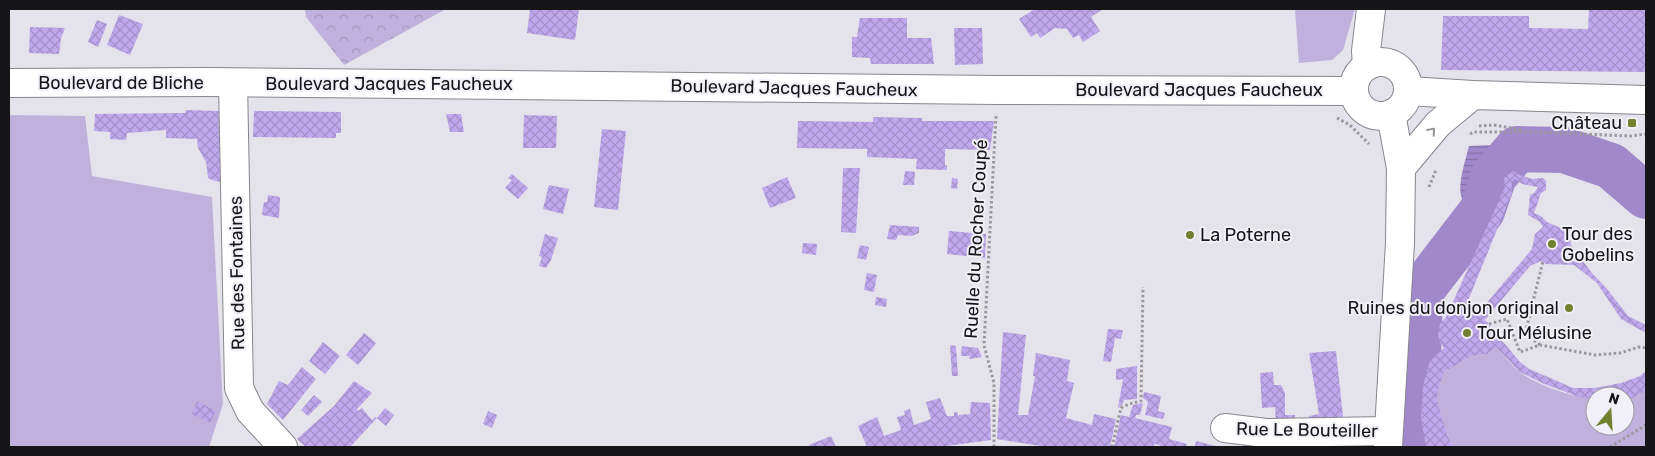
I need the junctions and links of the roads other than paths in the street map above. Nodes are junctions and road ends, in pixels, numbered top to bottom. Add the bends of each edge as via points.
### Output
1 (1371, 9) edge
2 (1367, 66) junction
3 (9, 83) edge
4 (233, 83) junction
5 (1354, 91) junction
6 (1408, 91) junction
7 (1473, 95) junction
8 (1646, 100) edge
9 (1391, 114) junction
10 (1401, 168) junction
11 (1225, 428) dead end
12 (1388, 439) edge
13 (283, 447) edge

1 - 2 main road
2 - 5 main road via 1357,76
2 - 6 main road via 1383,62 1399,68
3 - 4 main road, Boulevard de Bliche
4 - 5 main road, Boulevard Jacques Faucheux
4 - 13 main road, Rue des Fontaines via 239,388 250,411
5 - 9 main road via 1356,99 1367,112
6 - 7 main road
6 - 9 main road via 1403,105
7 - 8 main road
10 -> 7 main road via 1438,124
9 - 10 main road, Rue Le Bouteiller
10 - 12 main road, Rue Le Bouteiller via 1400,243
11 - 12 main road, Rue Le Bouteiller

